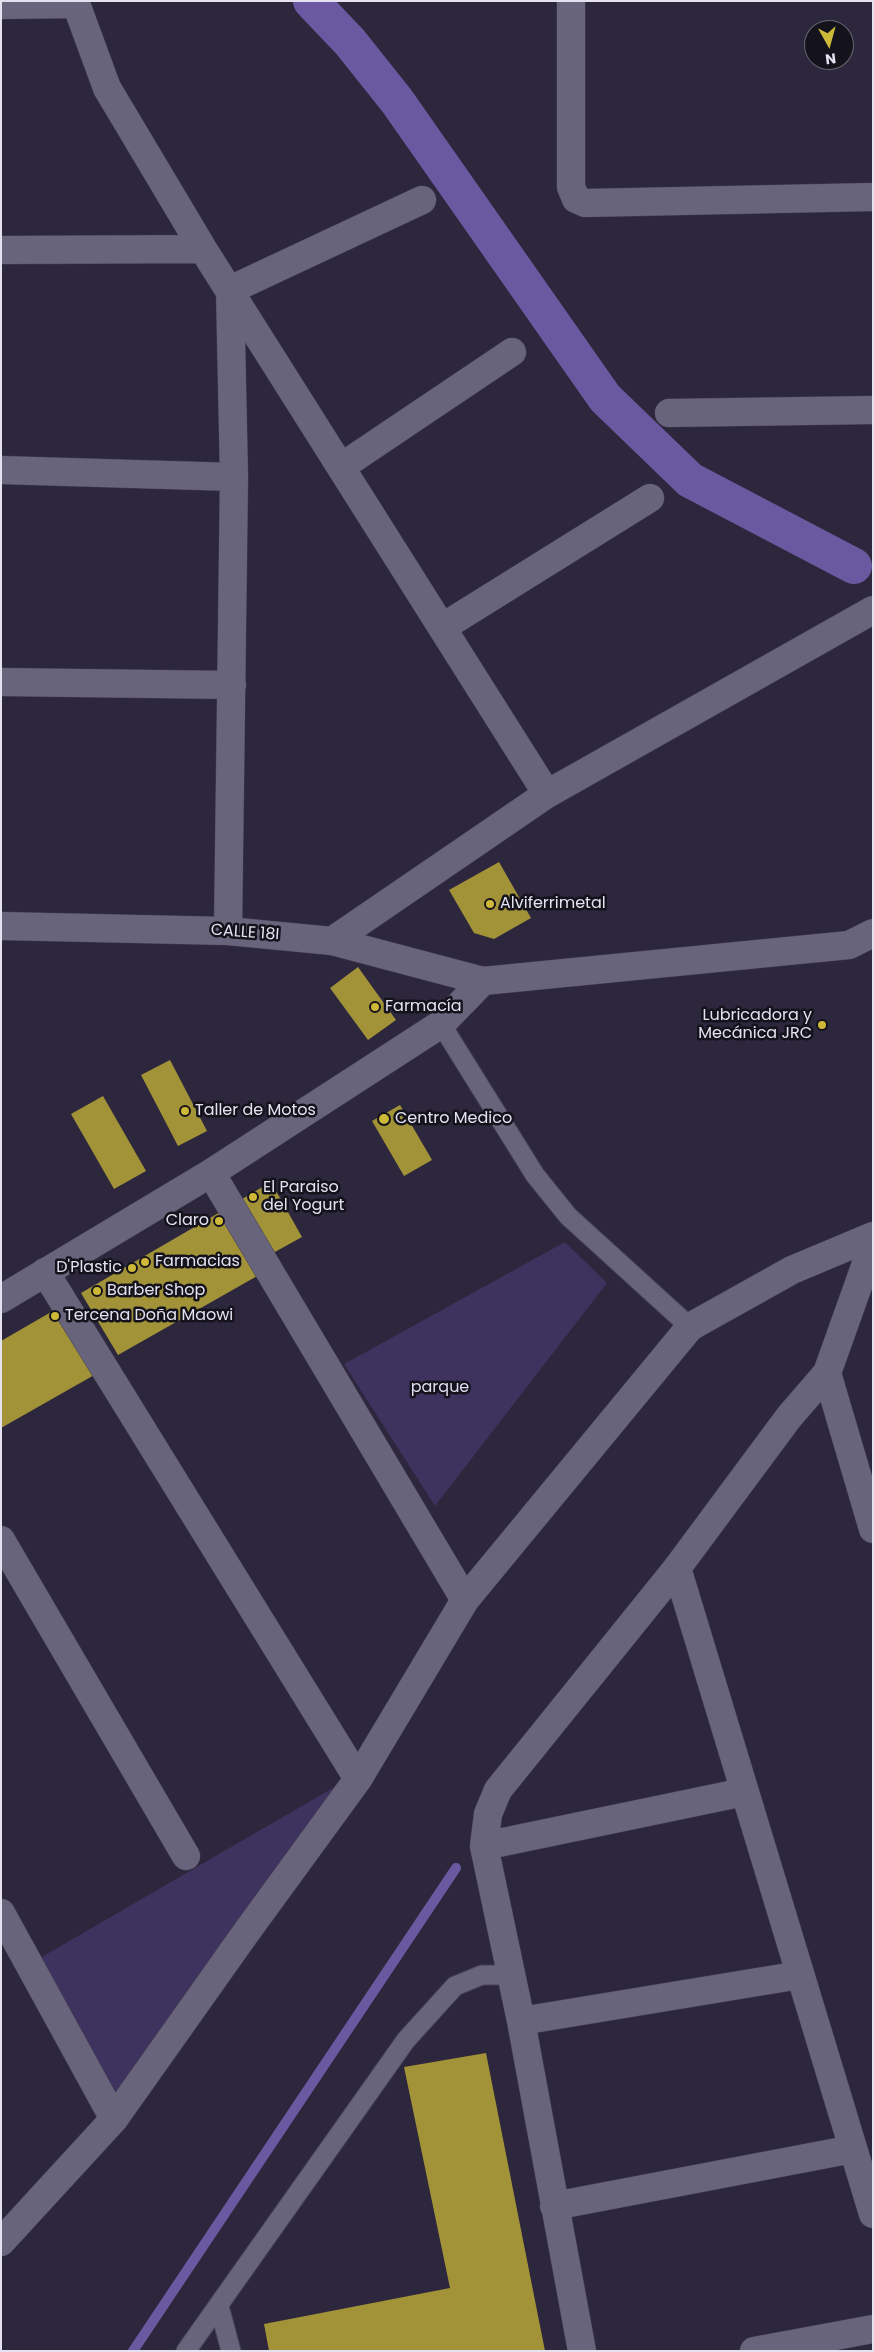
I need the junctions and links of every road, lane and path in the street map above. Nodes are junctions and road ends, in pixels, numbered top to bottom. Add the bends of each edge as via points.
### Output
1 (571, 1) edge
2 (75, 3) edge
3 (1, 5) edge
4 (873, 197) edge
5 (422, 200) dead end
6 (204, 249) junction
7 (1, 250) edge
8 (230, 290) junction
9 (512, 352) dead end
10 (873, 410) edge
11 (670, 413) dead end
12 (341, 467) junction
13 (1, 470) edge
14 (234, 477) junction
15 (650, 498) dead end
16 (873, 610) edge
17 (444, 627) junction
18 (1, 682) edge
19 (232, 685) junction
20 (547, 794) junction
21 (1, 926) edge
22 (228, 931) junction
23 (873, 934) edge
24 (332, 941) junction
25 (483, 981) junction
26 (441, 1024) junction
27 (211, 1172) junction
28 (873, 1236) edge
29 (873, 1244) edge
30 (45, 1272) junction
31 (1, 1299) edge
32 (690, 1326) junction
33 (827, 1374) junction
34 (868, 1493) edge
35 (873, 1529) edge
36 (1, 1540) edge
37 (677, 1568) junction
38 (465, 1600) junction
39 (358, 1780) junction
40 (744, 1792) junction
41 (484, 1846) junction
42 (186, 1856) dead end
43 (1, 1912) edge
44 (511, 1975) junction
45 (800, 1975) junction
46 (521, 2021) junction
47 (114, 2119) junction
48 (853, 2149) junction
49 (554, 2206) junction
50 (873, 2214) edge
51 (1, 2242) edge
52 (219, 2306) junction
53 (873, 2329) edge
54 (186, 2351) edge
55 (231, 2351) edge
56 (582, 2351) edge
57 (754, 2351) edge

1 - 4 street via 571,187 576,199 585,204
2 - 3 street
2 - 6 street via 107,88
5 - 8 street
6 - 7 street
6 - 8 street
8 - 12 street
8 - 14 street
9 - 12 street
10 - 11 street
12 - 17 street
13 - 14 street
14 - 19 street
15 - 17 street
16 - 20 street
17 - 20 street
18 - 19 street
19 - 22 street
20 - 24 street
21 - 22 street, CALLE 18I
22 - 24 street, CALLE 18I
23 - 25 street via 850,945
24 - 25 street, CALLE 18I
25 - 26 street
26 - 27 street
26 - 32 lane via 535,1175 568,1216
27 - 30 street
27 - 38 street
28 - 32 street via 792,1270
29 - 33 street
30 - 31 street
30 - 39 street
32 - 38 street
33 - 34 street
33 - 37 street via 789,1417
34 - 35 street
36 - 42 street
37 - 40 street
37 - 41 street via 498,1790 488,1814
38 - 39 street
39 - 47 street
40 - 41 street
40 - 45 street
41 - 44 street
43 - 47 street
44 - 46 street
44 - 52 lane via 482,1975 455,1986 406,2040
45 - 46 street
45 - 48 street
46 - 49 street
47 - 51 street
48 - 49 street
48 - 50 street
49 - 56 street
52 - 54 lane
52 - 55 lane
53 - 57 street

